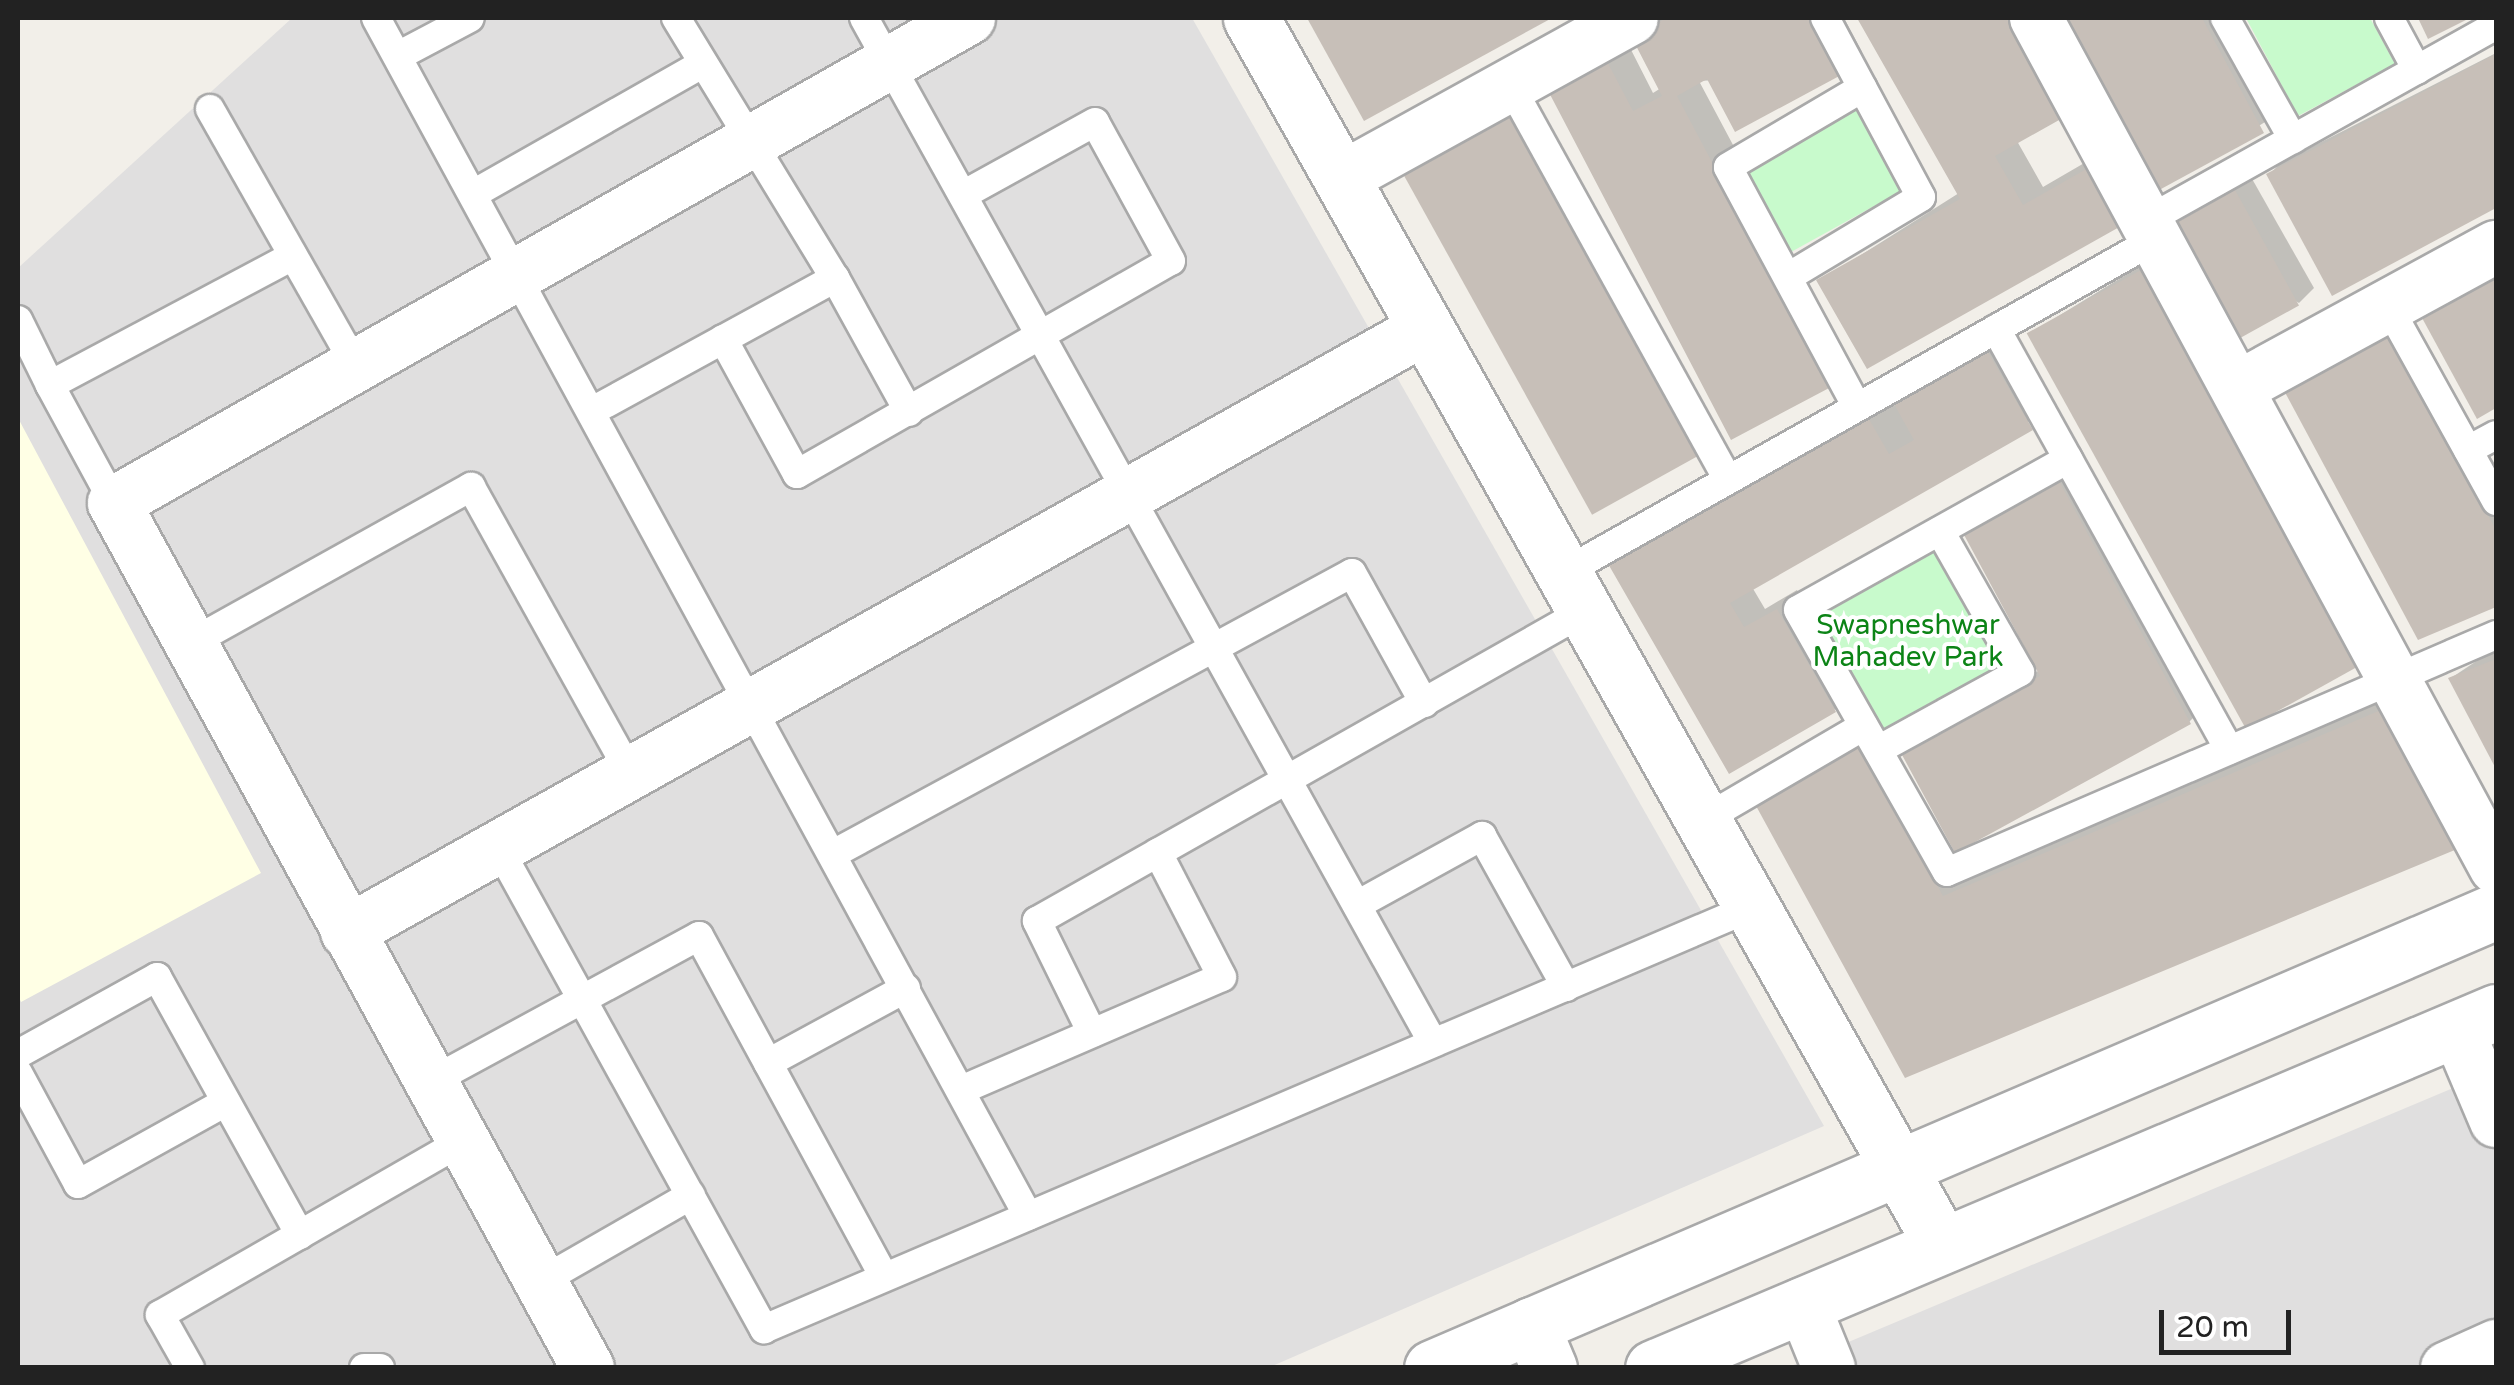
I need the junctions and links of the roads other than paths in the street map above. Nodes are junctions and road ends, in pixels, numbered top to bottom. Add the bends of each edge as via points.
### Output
1 (376, 18) edge
2 (470, 18) edge
3 (676, 18) edge
4 (864, 18) edge
5 (969, 18) edge
6 (1251, 18) edge
7 (1632, 18) edge
8 (1825, 18) edge
9 (2036, 18) edge
10 (2225, 18) edge
11 (2389, 18) edge
12 (2496, 25) edge
13 (398, 56) junction
14 (889, 63) junction
15 (702, 64) junction
16 (2417, 70) junction
17 (1510, 86) junction
18 (1862, 88) junction
19 (210, 109) dead end
20 (2293, 139) junction
21 (746, 144) junction
22 (1342, 178) junction
23 (475, 194) junction
24 (963, 195) junction
25 (2151, 230) junction
26 (2496, 248) edge
27 (293, 256) junction
28 (520, 272) junction
29 (1788, 277) junction
30 (834, 278) junction
31 (2388, 306) junction
32 (18, 320) edge
33 (1426, 328) junction
34 (1996, 329) junction
35 (1042, 338) junction
36 (722, 340) junction
37 (356, 366) junction
38 (50, 386) junction
39 (2237, 388) junction
40 (1857, 407) junction
41 (594, 410) junction
42 (909, 412) junction
43 (2496, 435) edge
44 (2468, 450) junction
45 (2068, 460) junction
46 (1728, 480) junction
47 (1129, 494) junction
48 (2496, 501) edge
49 (114, 503) junction
50 (1940, 531) junction
51 (1574, 592) junction
52 (2496, 635) edge
53 (189, 644) junction
54 (1215, 649) junction
55 (2394, 677) junction
56 (1424, 703) junction
57 (753, 704) junction
58 (1871, 738) junction
59 (2228, 750) junction
60 (630, 773) junction
61 (1287, 780) junction
62 (1702, 820) junction
63 (498, 847) junction
64 (1158, 853) junction
65 (833, 854) junction
66 (2496, 868) edge
67 (1357, 905) junction
68 (1752, 908) junction
69 (2496, 911) edge
70 (347, 932) junction
71 (1566, 987) junction
72 (906, 988) junction
73 (582, 999) junction
74 (2476, 1020) edge
75 (1092, 1033) junction
76 (1433, 1043) junction
77 (18, 1054) edge
78 (768, 1063) junction
79 (18, 1073) edge
80 (430, 1082) junction
81 (960, 1090) junction
82 (226, 1102) junction
83 (2496, 1122) edge
84 (462, 1141) junction
85 (1898, 1168) junction
86 (690, 1196) junction
87 (1028, 1216) junction
88 (300, 1235) junction
89 (1942, 1246) junction
90 (884, 1277) junction
91 (540, 1282) junction
92 (1802, 1304) junction
93 (1540, 1346) edge
94 (2496, 1346) edge
95 (190, 1368) edge
96 (364, 1368) edge
97 (380, 1368) edge
98 (588, 1368) edge
99 (1432, 1368) edge
100 (1654, 1368) edge
101 (1829, 1368) edge
102 (2447, 1368) edge

1 - 13 lane
2 - 13 lane
3 - 15 lane
4 - 14 lane
5 - 14 street
6 - 22 street
7 - 17 street
8 - 18 lane
9 - 25 street
10 - 20 lane
11 - 16 lane
12 - 16 lane
13 - 23 lane
14 - 21 street
14 - 24 lane
15 - 21 lane
15 - 23 lane
16 - 20 lane
17 - 22 street
17 - 46 lane
18 - 29 lane via 1921,198
18 - 29 lane via 1728,167
19 - 27 lane
20 - 25 lane
21 - 28 street
21 - 30 lane
22 - 33 street
23 - 28 lane
24 - 35 lane
24 - 35 lane via 1095,122 1172,262
25 - 34 lane
25 - 39 street
26 - 31 street
27 - 37 lane
27 - 38 lane
28 - 37 street
28 - 41 lane
29 - 40 lane
30 - 36 lane
30 - 42 lane
31 - 39 street
31 - 44 lane
32 - 38 lane
33 - 47 street
33 - 51 street
34 - 40 lane
34 - 45 lane
35 - 42 lane
35 - 47 lane
36 - 41 lane
36 - 42 lane via 797,474
37 - 49 street
38 - 49 lane
39 - 55 street
40 - 46 lane
41 - 57 lane
43 - 44 lane
44 - 48 lane
45 - 50 lane
45 - 59 lane
46 - 51 lane
47 - 54 lane
47 - 57 street
49 - 53 street
50 - 58 lane via 1798,610
50 - 58 lane via 2020,672
51 - 56 lane
51 - 62 street
52 - 55 lane
53 - 60 lane via 471,487
53 - 70 street
54 - 56 lane via 1352,573
54 - 61 lane
54 - 65 lane
55 - 59 lane
55 - 66 street
56 - 61 lane
57 - 60 street
57 - 65 lane
58 - 59 lane via 1947,872
58 - 62 lane
60 - 63 street
61 - 64 lane
61 - 67 lane
62 - 68 street
63 - 70 street
63 - 73 lane
64 - 75 lane via 1037,921
64 - 75 lane via 1222,977
65 - 72 lane
67 - 71 lane via 1482,836
67 - 76 lane
68 - 71 lane
68 - 85 street
69 - 85 street
70 - 80 street
71 - 76 lane
72 - 78 lane
72 - 81 lane
73 - 78 lane via 699,936
73 - 80 lane
73 - 86 lane
74 - 83 street
74 - 89 street
75 - 81 lane
76 - 87 lane
77 - 82 lane via 158,977
78 - 90 lane
79 - 82 lane via 78,1184
80 - 84 street
81 - 87 lane
82 - 88 lane
84 - 88 lane
84 - 91 street
85 - 89 street
85 - 93 street
86 - 90 lane via 764,1328
86 - 91 lane
87 - 90 lane
88 - 95 lane via 160,1315
89 - 92 street
91 - 98 street
92 - 100 street
92 - 101 street
93 - 99 street
94 - 102 street
96 - 97 lane

